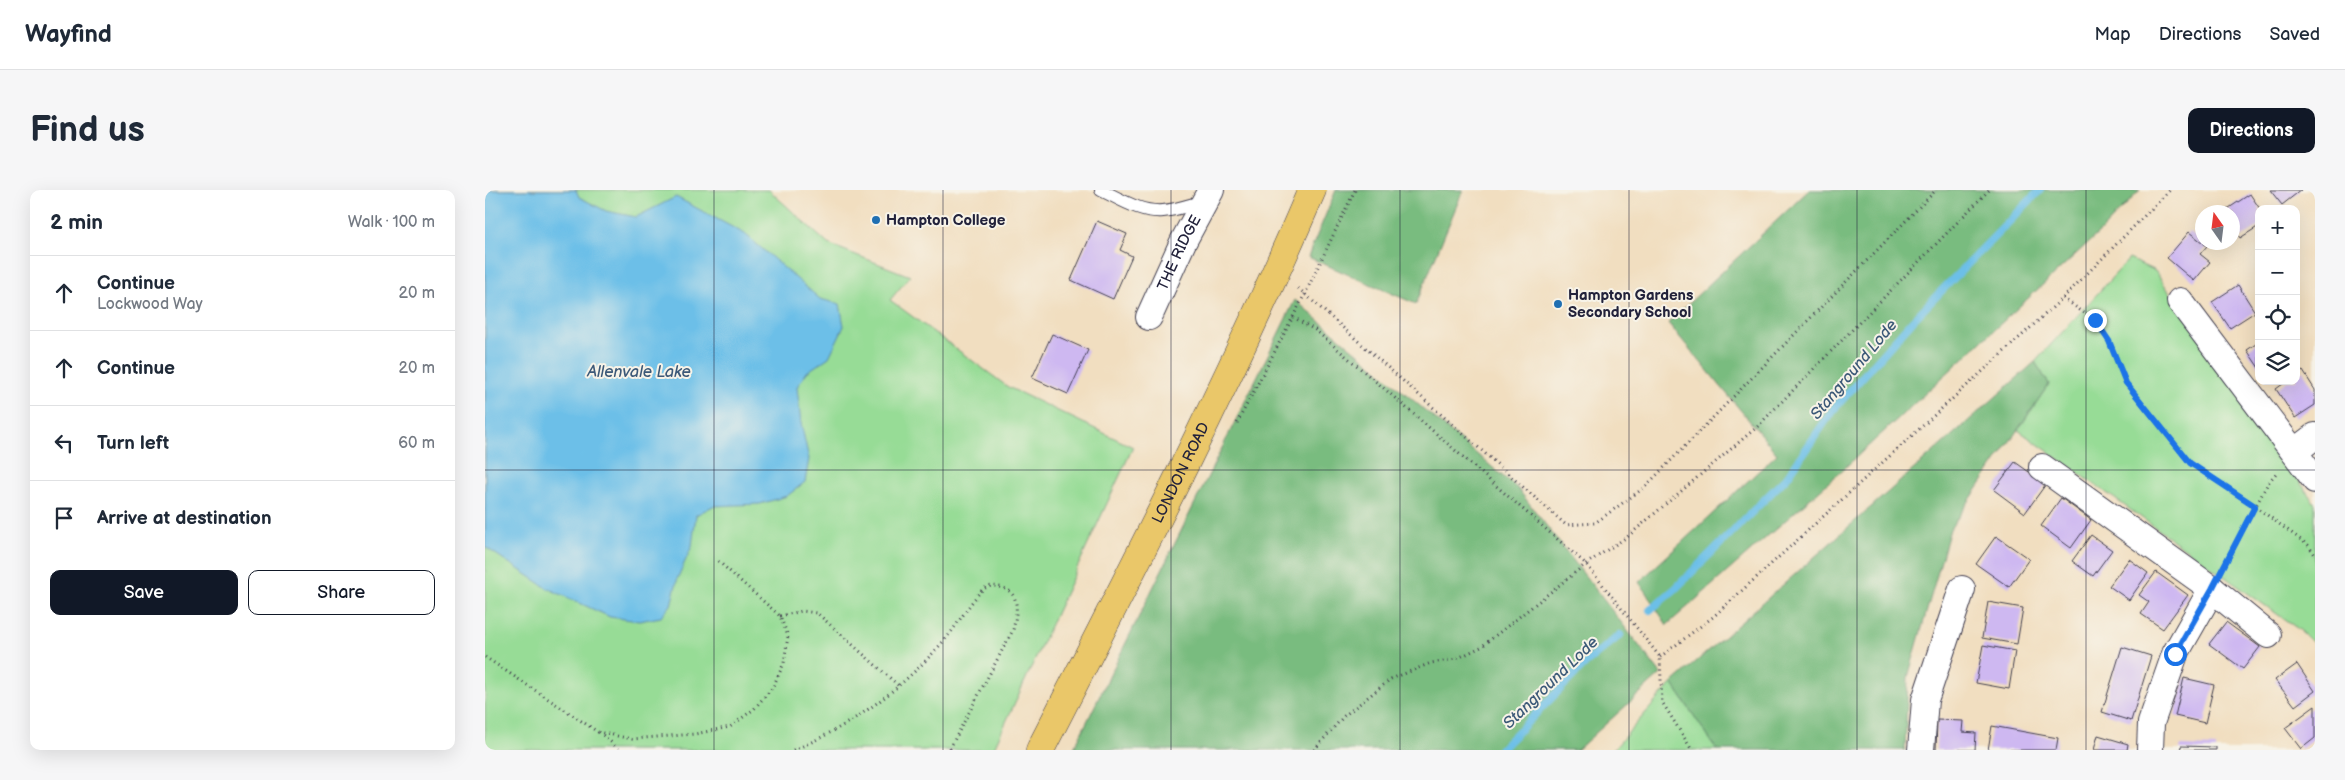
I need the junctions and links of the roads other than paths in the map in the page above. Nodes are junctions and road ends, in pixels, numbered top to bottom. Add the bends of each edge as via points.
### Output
1 (1101, 190) edge
2 (1312, 190) edge
3 (1208, 195) edge
4 (2180, 301) dead end
5 (1149, 317) dead end
6 (2305, 443) edge
7 (2042, 466) dead end
8 (2315, 480) edge
9 (1962, 589) dead end
10 (2212, 589) junction
11 (2268, 635) dead end
12 (1040, 750) edge
13 (1921, 750) edge
14 (2150, 750) edge

1 - 3 lane via 1128,204 1163,211
2 - 12 main road, LONDON ROAD via 1189,458
3 - 5 street, THE RIDGE
4 - 6 street
6 - 8 street
7 - 10 street
9 - 13 street via 1925,700
10 - 11 street
10 - 14 street via 2175,654 2151,723

